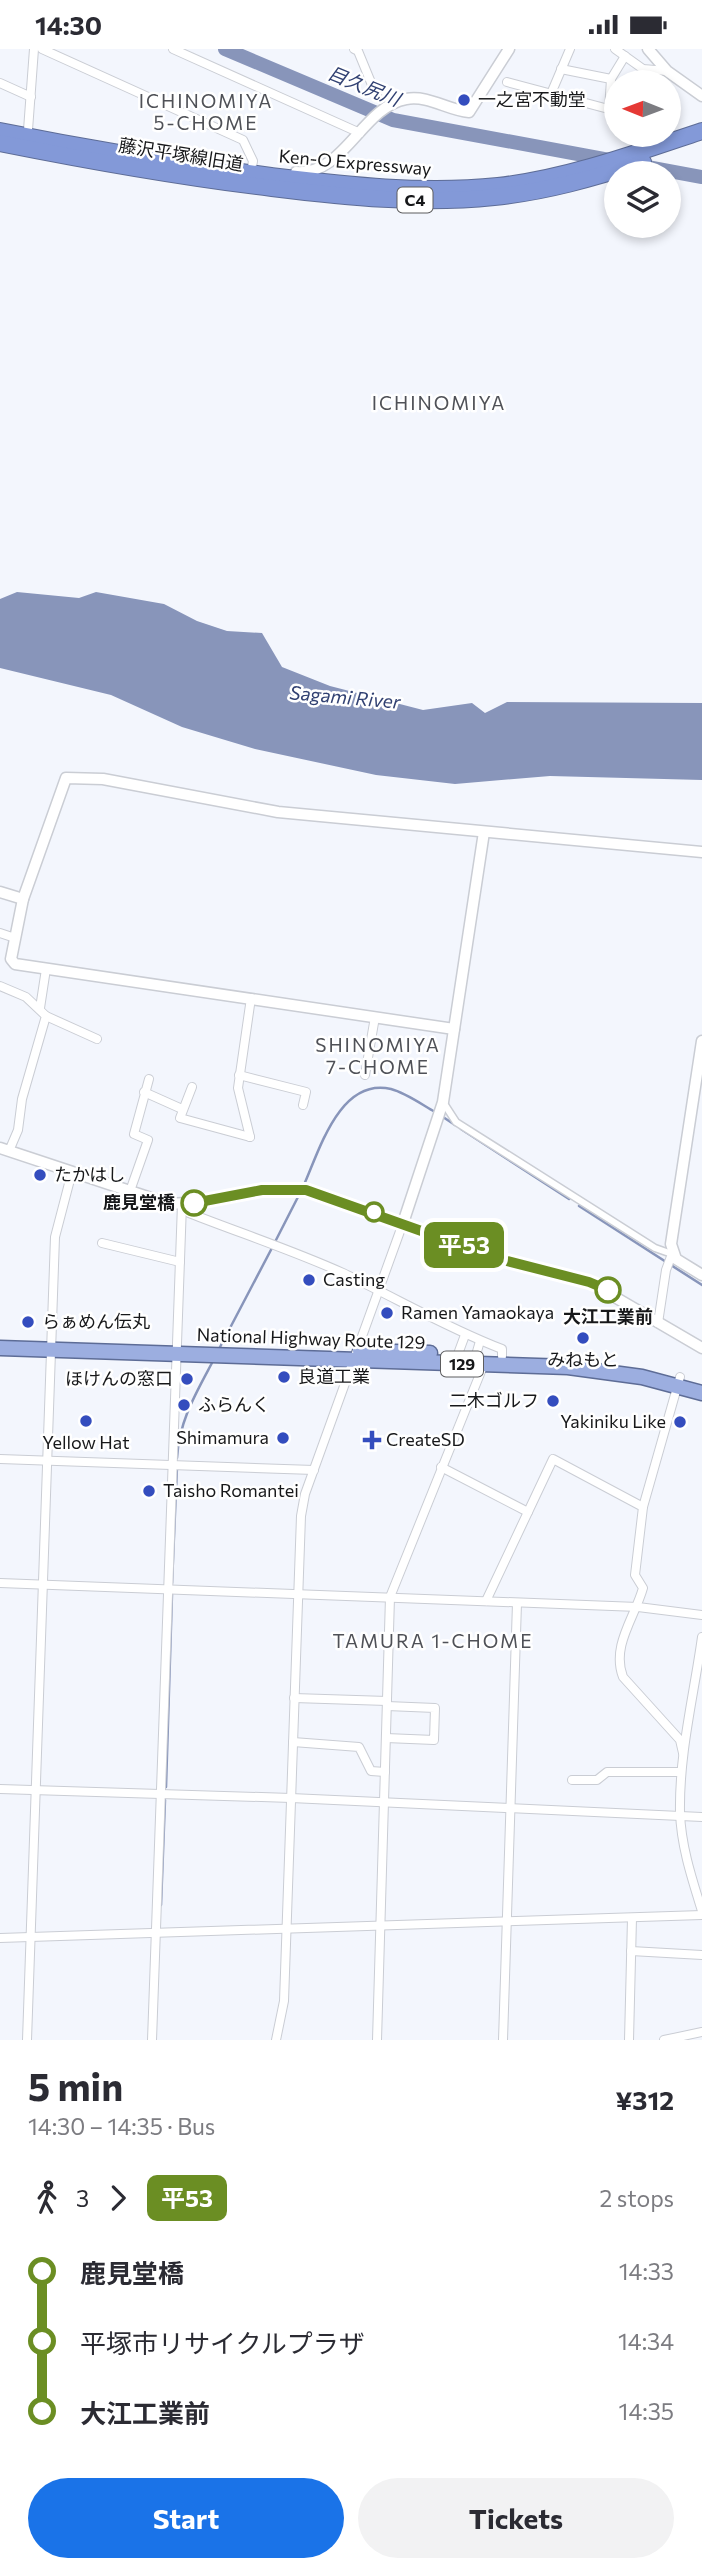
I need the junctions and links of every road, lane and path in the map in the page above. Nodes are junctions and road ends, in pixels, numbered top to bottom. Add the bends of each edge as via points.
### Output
1 (34, 49) edge
2 (42, 49) edge
3 (173, 49) edge
4 (354, 49) edge
5 (509, 49) edge
6 (570, 49) edge
7 (615, 49) edge
8 (648, 49) edge
9 (625, 56) junction
10 (561, 69) junction
11 (643, 69) joint
12 (616, 70) edge
13 (655, 70) edge
14 (666, 70) edge
15 (604, 78) edge
16 (681, 81) edge
17 (508, 82) dead end
18 (0, 83) edge
19 (550, 96) junction
20 (702, 96) edge
21 (31, 97) junction
22 (400, 101) junction
23 (604, 109) edge
24 (0, 125) edge
25 (29, 130) junction
26 (0, 131) edge
27 (362, 131) junction
28 (702, 131) edge
29 (702, 142) edge
30 (0, 143) edge
31 (252, 167) junction
32 (484, 832) junction
33 (702, 852) edge
34 (0, 892) edge
35 (23, 899) junction
36 (0, 933) edge
37 (15, 938) junction
38 (46, 969) junction
39 (0, 986) edge
40 (251, 998) junction
41 (40, 1008) junction
42 (46, 1016) junction
43 (374, 1017) junction
44 (454, 1029) junction
45 (97, 1039) dead end
46 (702, 1041) edge
47 (239, 1075) junction
48 (365, 1075) dead end
49 (149, 1079) dead end
50 (192, 1087) dead end
51 (144, 1092) junction
52 (303, 1105) dead end
53 (442, 1106) junction
54 (182, 1109) junction
55 (5, 1150) edge
56 (72, 1172) junction
57 (130, 1191) junction
58 (181, 1204) junction
59 (403, 1223) junction
60 (102, 1243) dead end
61 (670, 1257) junction
62 (180, 1262) junction
63 (702, 1275) edge
64 (379, 1290) junction
65 (658, 1323) junction
66 (465, 1335) junction
67 (0, 1339) edge
68 (52, 1345) junction
69 (0, 1348) edge
70 (702, 1348) edge
71 (176, 1349) junction
72 (480, 1353) junction
73 (357, 1355) junction
74 (458, 1355) junction
75 (679, 1381) junction
76 (702, 1384) edge
77 (702, 1393) edge
78 (0, 1459) edge
79 (48, 1461) junction
80 (172, 1464) junction
81 (442, 1467) junction
82 (314, 1471) junction
83 (643, 1507) junction
84 (528, 1512) junction
85 (0, 1583) edge
86 (43, 1584) junction
87 (169, 1589) junction
88 (298, 1594) junction
89 (390, 1597) junction
90 (486, 1601) junction
91 (517, 1603) junction
92 (638, 1607) junction
93 (702, 1615) edge
94 (702, 1637) edge
95 (294, 1698) junction
96 (387, 1704) junction
97 (386, 1738) junction
98 (293, 1742) junction
99 (683, 1753) junction
100 (384, 1772) junction
101 (681, 1772) junction
102 (572, 1780) dead end
103 (0, 1789) edge
104 (36, 1790) junction
105 (161, 1794) junction
106 (291, 1798) junction
107 (383, 1802) junction
108 (511, 1807) junction
109 (680, 1814) junction
110 (702, 1817) edge
111 (702, 1913) edge
112 (632, 1918) junction
113 (507, 1920) junction
114 (381, 1924) junction
115 (287, 1928) junction
116 (156, 1932) junction
117 (30, 1937) junction
118 (0, 1938) edge
119 (631, 1951) junction
120 (702, 1955) edge
121 (702, 2032) edge
122 (27, 2040) edge
123 (152, 2040) edge
124 (276, 2040) edge
125 (377, 2040) edge
126 (503, 2040) edge
127 (629, 2040) edge
128 (664, 2040) edge

1 - 21 street
2 - 31 street via 243,140
3 - 27 street
4 - 22 street via 372,85
5 - 22 street via 469,112 433,100
6 - 10 street
7 - 9 street
8 - 14 street
9 - 11 street
9 - 12 street
10 - 15 street
10 - 19 street
11 - 13 street
16 - 20 street
17 - 19 street
18 - 21 street
19 - 23 street
21 - 25 street
22 - 27 street, 藤沢平塚線旧道
24 - 25 street, 藤沢平塚線旧道
25 - 31 street, 藤沢平塚線旧道
26 - 28 highway, Ken-O Expressway / C4 via 258,174 433,190 544,178
27 - 31 street, 藤沢平塚線旧道 via 329,162 308,173
29 - 30 highway, Ken-O Expressway / C4 via 561,186 496,197 430,201 245,184
32 - 33 street
32 - 35 street via 278,812 71,776 62,784
32 - 44 street
34 - 35 street
35 - 37 street
36 - 37 street
37 - 38 street via 11,959 15,964
38 - 40 street
38 - 41 street
39 - 41 street
40 - 43 street
40 - 47 street
41 - 42 street
42 - 45 street
42 - 55 street via 22,1099 18,1130
43 - 44 street
43 - 48 street
44 - 53 street
46 - 61 street
47 - 52 street via 306,1093
47 - 54 street via 250,1137 180,1118
49 - 51 street
50 - 54 street
51 - 54 street
51 - 57 street via 134,1134 148,1140
53 - 59 street
53 - 61 street via 456,1122
55 - 56 street
56 - 57 street
56 - 68 street via 55,1237
57 - 58 street
58 - 59 street via 262,1190 302,1189
58 - 62 street
58 - 64 street via 188,1213 282,1246
59 - 64 street
59 - 65 street via 503,1260 589,1282
60 - 62 street
61 - 63 street
61 - 65 street
62 - 71 street
64 - 66 street
64 - 73 street
65 - 70 street
66 - 72 street
66 - 74 street
67 - 68 highway, National Highway Route 129 / 129
68 - 69 highway, National Highway Route 129 / 129
68 - 71 highway, National Highway Route 129 / 129
68 - 79 street
71 - 73 highway, National Highway Route 129 / 129
71 - 80 street
72 - 73 highway, National Highway Route 129 / 129
72 - 74 highway, National Highway Route 129 / 129
72 - 75 highway, National Highway Route 129 / 129
72 - 75 highway, National Highway Route 129 / 129 via 612,1363
72 - 81 street
73 - 74 highway, National Highway Route 129 / 129
73 - 82 street
75 - 76 highway, National Highway Route 129 / 129
75 - 77 highway, National Highway Route 129 / 129
75 - 83 street
78 - 79 street
79 - 80 street
79 - 86 street
80 - 82 street
80 - 87 street
81 - 84 street
81 - 89 street
82 - 88 street via 301,1516
83 - 84 street via 553,1458
83 - 92 street via 635,1575 643,1588
84 - 90 street
85 - 86 street
86 - 87 street
86 - 104 street
87 - 88 street
87 - 105 street
88 - 89 street
88 - 95 street
89 - 90 street
89 - 96 street
90 - 91 street
91 - 92 street
91 - 108 street
92 - 93 street
92 - 99 street via 621,1643 619,1666 623,1677 680,1740
94 - 99 street
95 - 96 street
95 - 98 street
96 - 97 street
96 - 97 street via 435,1708 433,1740
97 - 100 street
98 - 100 street via 359,1747 371,1771
98 - 106 street
99 - 101 street
100 - 107 street
101 - 102 street via 607,1772 597,1780
101 - 109 street
103 - 104 street
104 - 105 street
104 - 117 street
105 - 106 street
105 - 116 street
106 - 107 street
106 - 115 street
107 - 108 street
107 - 114 street
108 - 109 street
108 - 113 street
109 - 110 street
109 - 111 street via 685,1853
111 - 112 street
112 - 113 street
112 - 119 street
113 - 114 street
113 - 126 street
114 - 115 street
114 - 125 street
115 - 116 street
115 - 124 street via 283,2018
116 - 117 street
116 - 123 street
117 - 118 street
117 - 122 street
119 - 120 street
119 - 127 street
121 - 128 street

